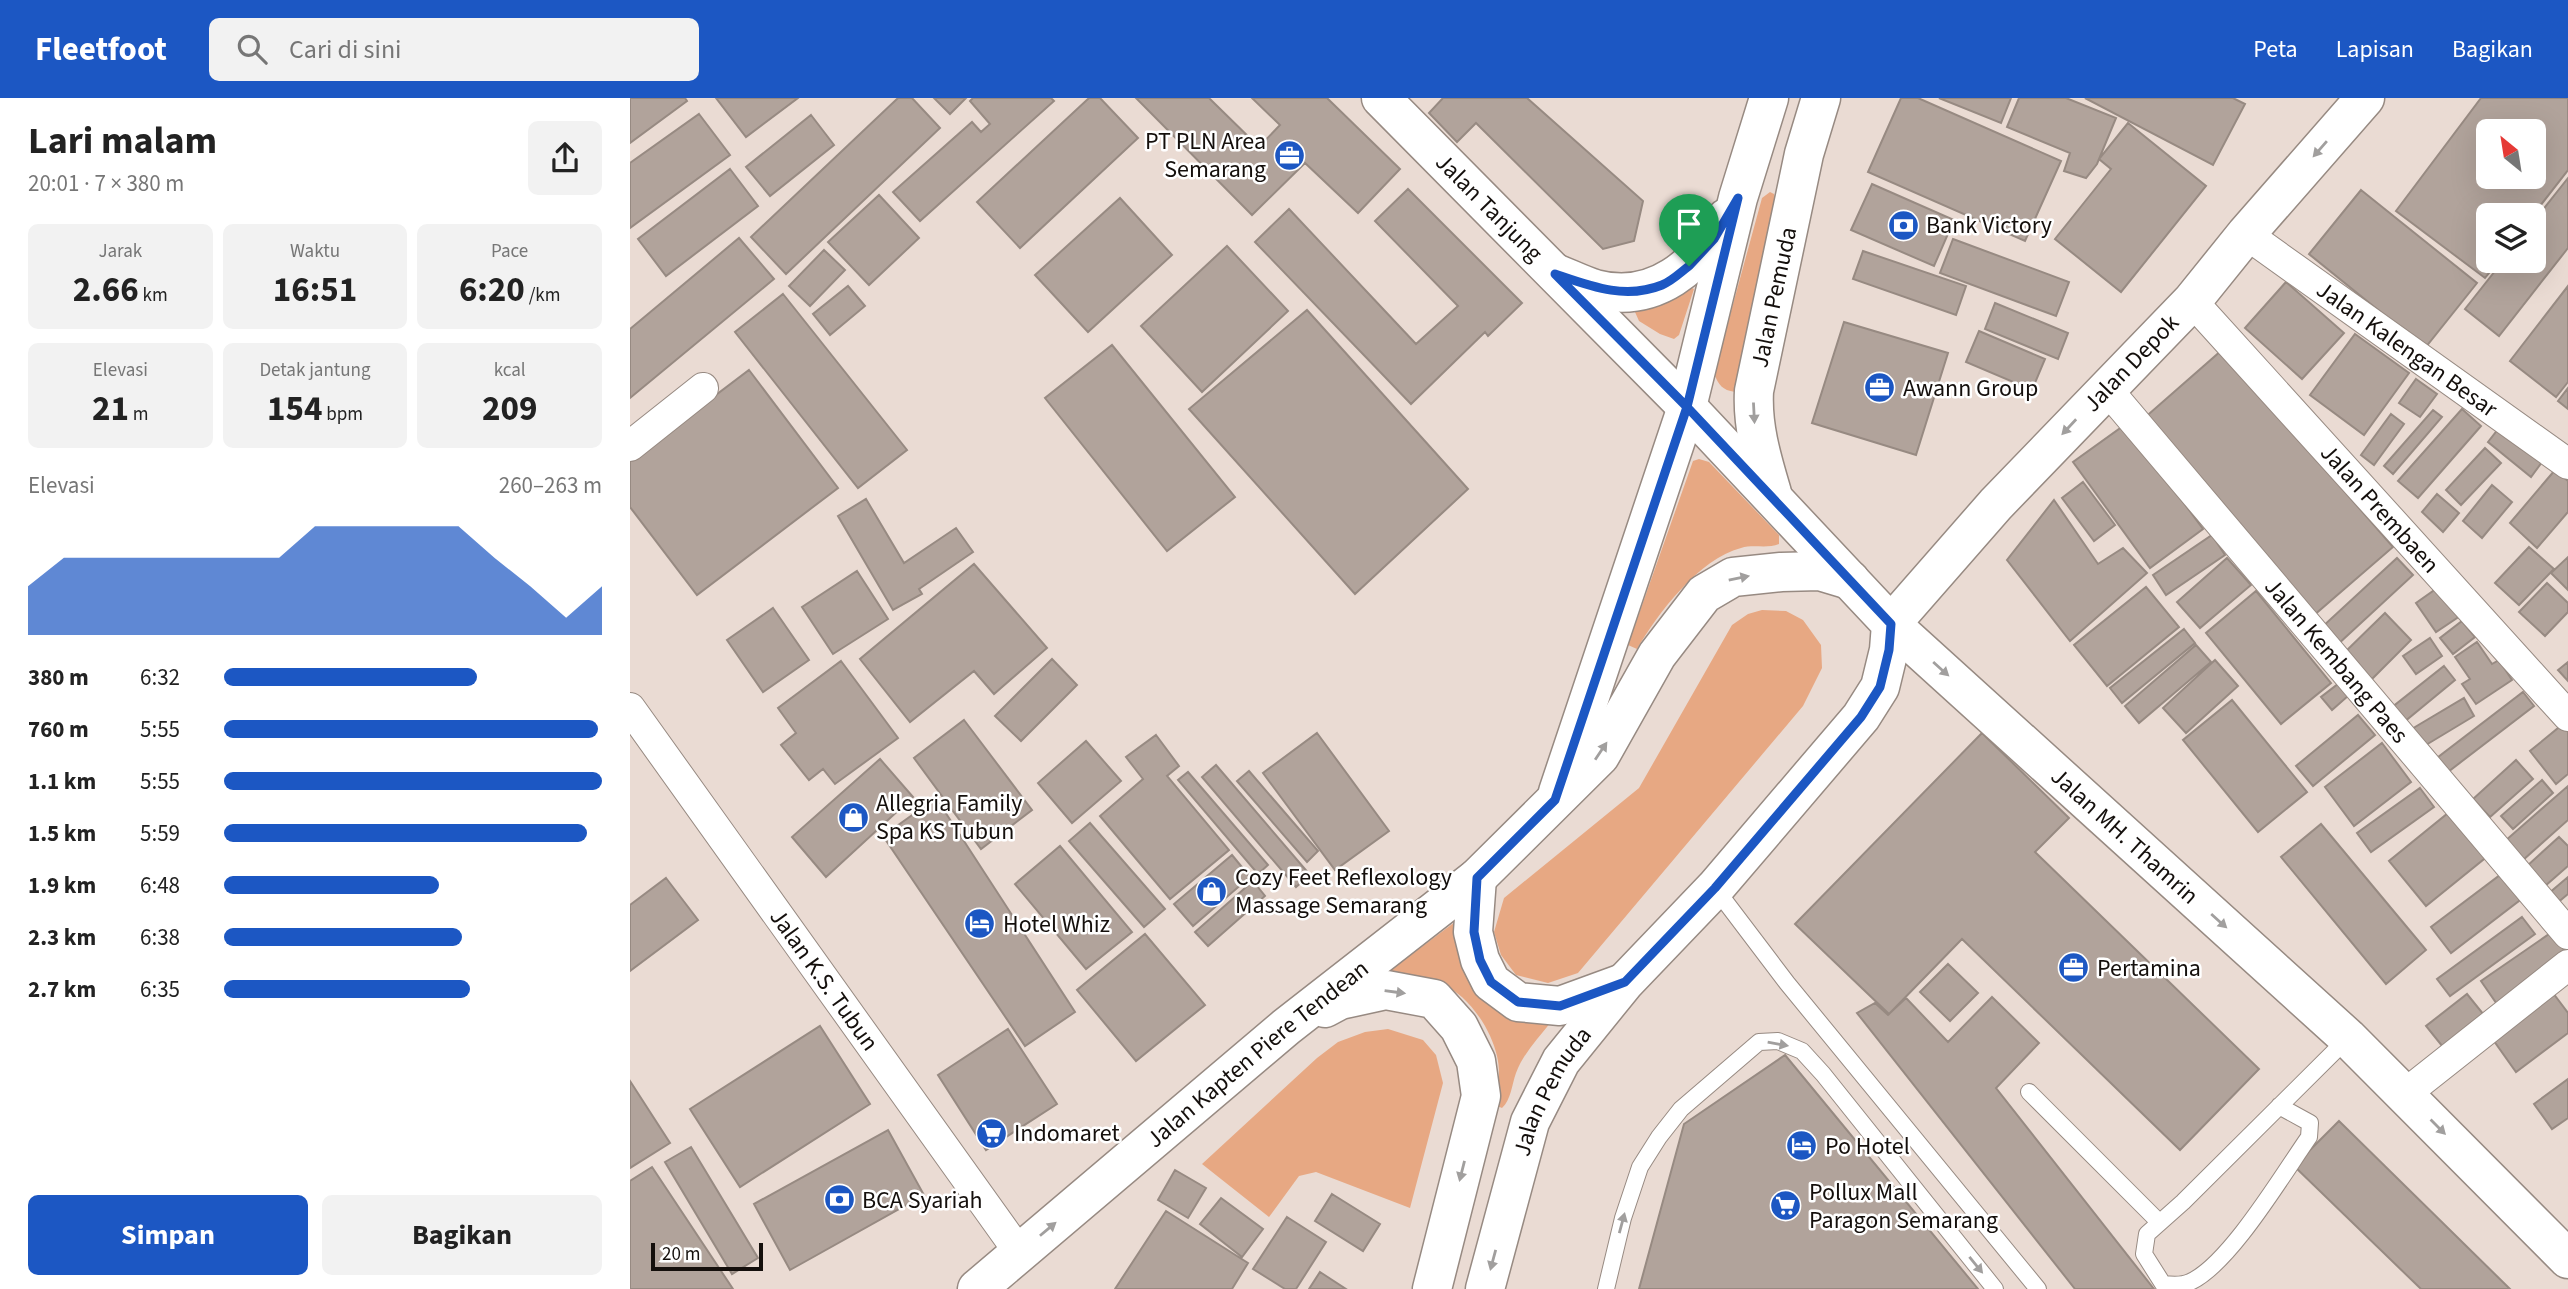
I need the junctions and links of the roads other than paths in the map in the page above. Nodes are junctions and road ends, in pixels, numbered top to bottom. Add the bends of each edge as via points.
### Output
1 (1381, 98) edge
2 (1769, 98) edge
3 (1821, 98) edge
4 (2365, 98) edge
5 (1738, 198) junction
6 (2246, 234) junction
7 (1555, 274) junction
8 (2192, 301) junction
9 (703, 388) dead end
10 (2106, 388) junction
11 (1687, 407) junction
12 (630, 446) edge
13 (2568, 464) edge
14 (1773, 498) junction
15 (1850, 580) junction
16 (1891, 624) junction
17 (630, 708) edge
18 (2568, 716) edge
19 (1555, 800) junction
20 (1477, 878) junction
21 (1715, 888) junction
22 (2568, 934) edge
23 (2568, 965) edge
24 (1625, 982) junction
25 (1286, 1027) junction
26 (2348, 1038) junction
27 (2029, 1092) dead end
28 (2405, 1094) junction
29 (2279, 1105) junction
30 (2159, 1222) junction
31 (1019, 1252) junction
32 (2568, 1259) edge
33 (977, 1289) edge
34 (1432, 1289) edge
35 (1485, 1289) edge
36 (1606, 1289) edge
37 (1995, 1289) edge
38 (2038, 1289) edge

1 - 7 main road, Jalan Tanjung
2 - 5 main road
3 -> 14 main road, Jalan Pemuda via 1804,154 1754,391 1753,414
4 -> 6 main road, Jalan Depok
5 - 7 main road via 1714,239 1663,285 1618,292
5 - 11 main road
6 - 8 main road, Jalan Depok
6 - 13 street, Jalan Kalengan Besar
7 - 11 main road, Jalan Tanjung
8 - 10 main road, Jalan Depok
8 - 18 street, Jalan Prembaen
9 - 12 street
10 -> 16 main road, Jalan Depok
10 - 22 street, Jalan Kembang Paes
11 - 14 main road, Jalan MH. Thamrin
11 - 19 main road
14 - 15 main road, Jalan MH. Thamrin
15 - 16 main road, Jalan MH. Thamrin
19 -> 15 main road via 1600,755 1657,655 1704,594 1733,577 1769,573 1820,572
16 - 21 main road, Jalan Pemuda via 1880,687 1861,717
16 -> 26 main road, Jalan MH. Thamrin
17 - 31 street, Jalan K.S. Tubun
19 - 20 main road
20 - 24 main road via 1474,932 1480,960 1491,982 1518,1002 1560,1006
20 - 25 main road, Jalan Kapten Piere Tendean
21 - 24 main road, Jalan Pemuda
21 - 38 lane via 1787,983
23 - 28 street
24 -> 35 main road, Jalan Pemuda via 1561,1061 1530,1122
31 -> 25 main road, Jalan Kapten Piere Tendean
25 -> 34 main road via 1340,1000 1386,990 1434,999 1460,1027 1476,1062 1481,1096
26 - 28 main road, Jalan MH. Thamrin
26 - 29 lane
27 - 30 lane
28 -> 32 main road, Jalan MH. Thamrin
29 - 30 lane
29 - 30 lane via 2310,1123 2309,1137 2228,1251 2190,1282 2163,1284 2144,1254 2147,1234
31 - 33 main road, Jalan Kapten Piere Tendean
36 -> 37 lane via 1640,1167 1659,1137 1681,1110 1759,1042 1778,1041 1802,1051 1823,1074

